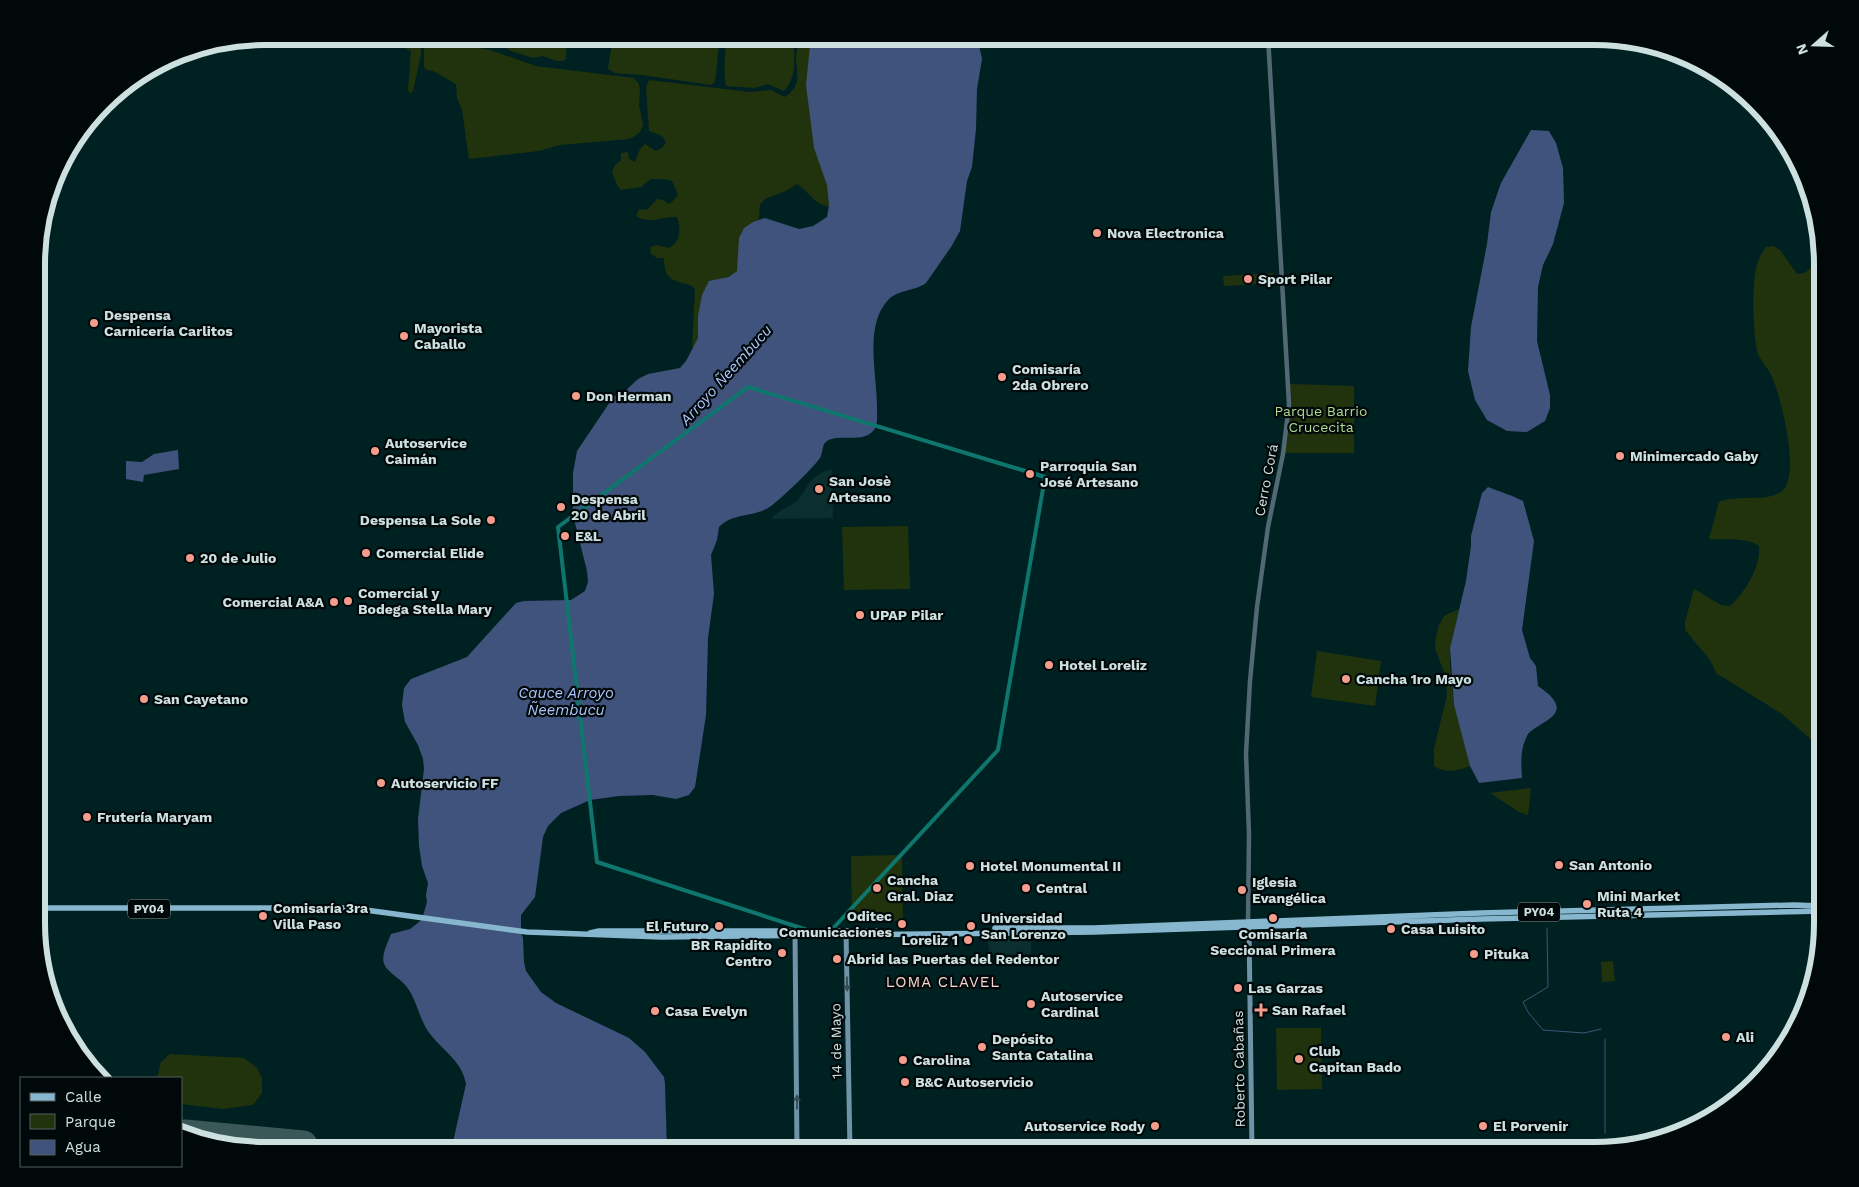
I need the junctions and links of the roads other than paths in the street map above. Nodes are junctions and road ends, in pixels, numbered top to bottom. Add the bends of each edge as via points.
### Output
1 (1269, 45) edge
2 (1814, 906) edge
3 (45, 908) edge
4 (1814, 911) edge
5 (1248, 924) junction
6 (794, 934) junction
7 (846, 934) junction
8 (797, 1142) edge
9 (850, 1142) edge
10 (1252, 1142) edge

1 - 5 street, Cerro Corá via 1289,404 1283,454 1268,527 1250,681 1246,754
2 - 5 main road, PY04 via 1481,913
3 - 6 main road, PY04 via 323,907 527,932 662,937
4 - 5 main road, PY04
5 - 7 main road, PY04 via 1094,932
5 - 10 main road, Roberto Cabañas
6 - 7 main road, PY04
8 -> 6 main road
7 -> 9 main road, 14 de Mayo

